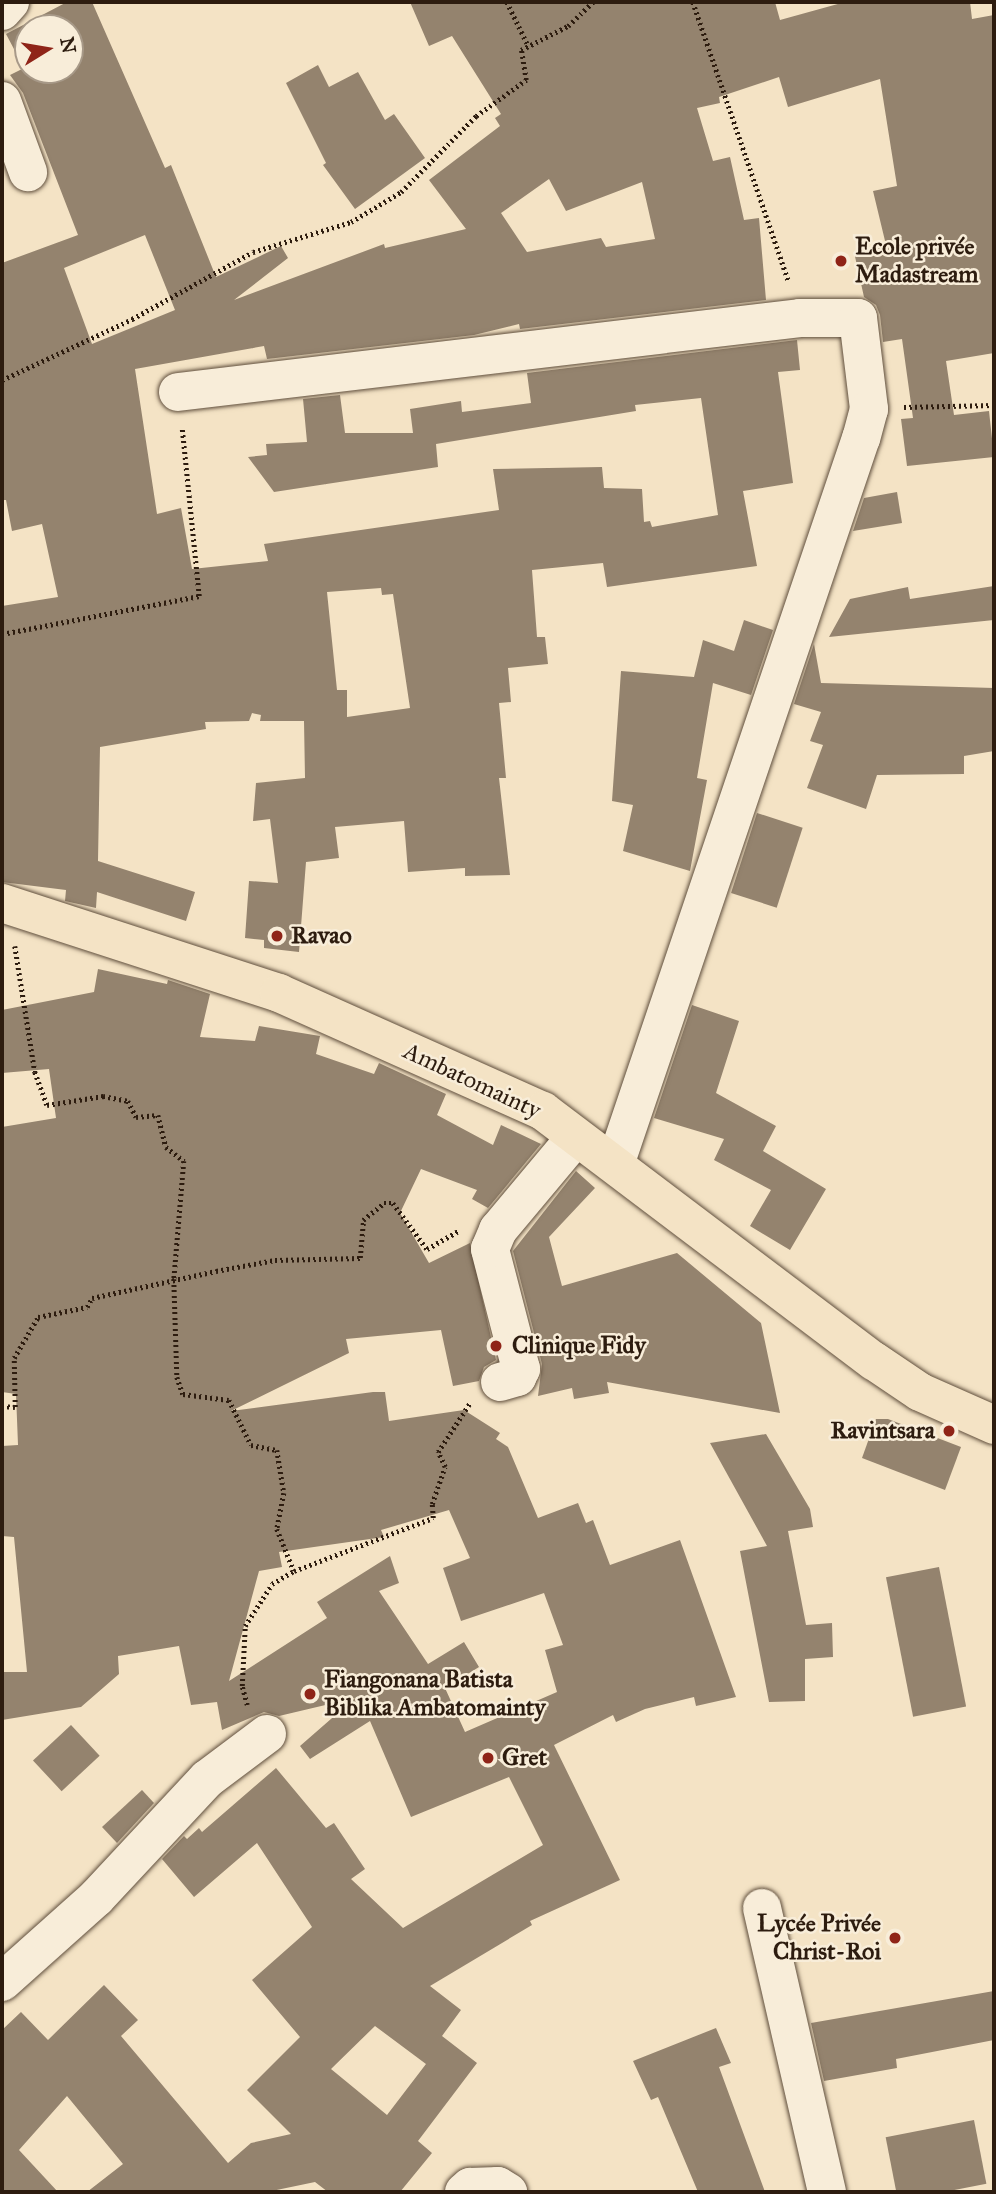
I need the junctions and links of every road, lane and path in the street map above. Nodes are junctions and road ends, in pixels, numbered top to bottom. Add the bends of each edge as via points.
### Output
1 (10, 2) edge
2 (507, 2) edge
3 (593, 2) edge
4 (693, 2) edge
5 (2, 11) edge
6 (528, 45) junction
7 (2, 101) edge
8 (28, 172) dead end
9 (800, 318) junction
10 (2, 380) edge
11 (178, 392) joint
12 (994, 405) edge
13 (869, 409) junction
14 (2, 634) edge
15 (8, 905) edge
16 (575, 1138) junction
17 (616, 1162) junction
18 (490, 1250) junction
19 (174, 1279) junction
20 (500, 1382) joint
21 (2, 1406) edge
22 (994, 1425) edge
23 (294, 1570) junction
24 (242, 1686) dead end
25 (267, 1734) dead end
26 (762, 1908) dead end
27 (2, 1982) edge
28 (464, 2192) edge
29 (508, 2192) edge
30 (827, 2192) edge

1 - 5 street
2 - 6 path
3 - 6 path via 568,26
4 - 9 path
6 - 10 path via 521,50 526,80 477,116 401,192 351,222 253,252 132,319
7 - 8 street
9 - 11 street
9 - 13 street via 858,318
11 - 14 path via 199,596
12 - 13 path
13 - 17 street
15 - 16 main road, Ambatomainty via 279,993 543,1111
15 - 19 path via 35,1072 47,1105 103,1096 128,1101 136,1117 158,1115 166,1147 184,1161
16 - 17 main road, Ambatomainty
16 - 18 street via 498,1230
17 - 22 main road, Ambatomainty via 874,1361 920,1392
18 - 19 path via 454,1230 427,1249 393,1203 384,1203 362,1220 360,1258 275,1260
18 - 20 street via 521,1369 517,1377
19 - 21 path via 92,1298 87,1307 38,1317 14,1358 15,1406
19 - 23 path via 177,1377 183,1394 229,1400 251,1445 277,1450 284,1493 277,1529
20 - 23 path via 478,1391 438,1452 445,1466 432,1504 433,1518
23 - 24 path via 272,1584 245,1626
25 - 27 street via 207,1779 96,1898
26 - 30 street
28 - 29 street via 470,2187 498,2186

